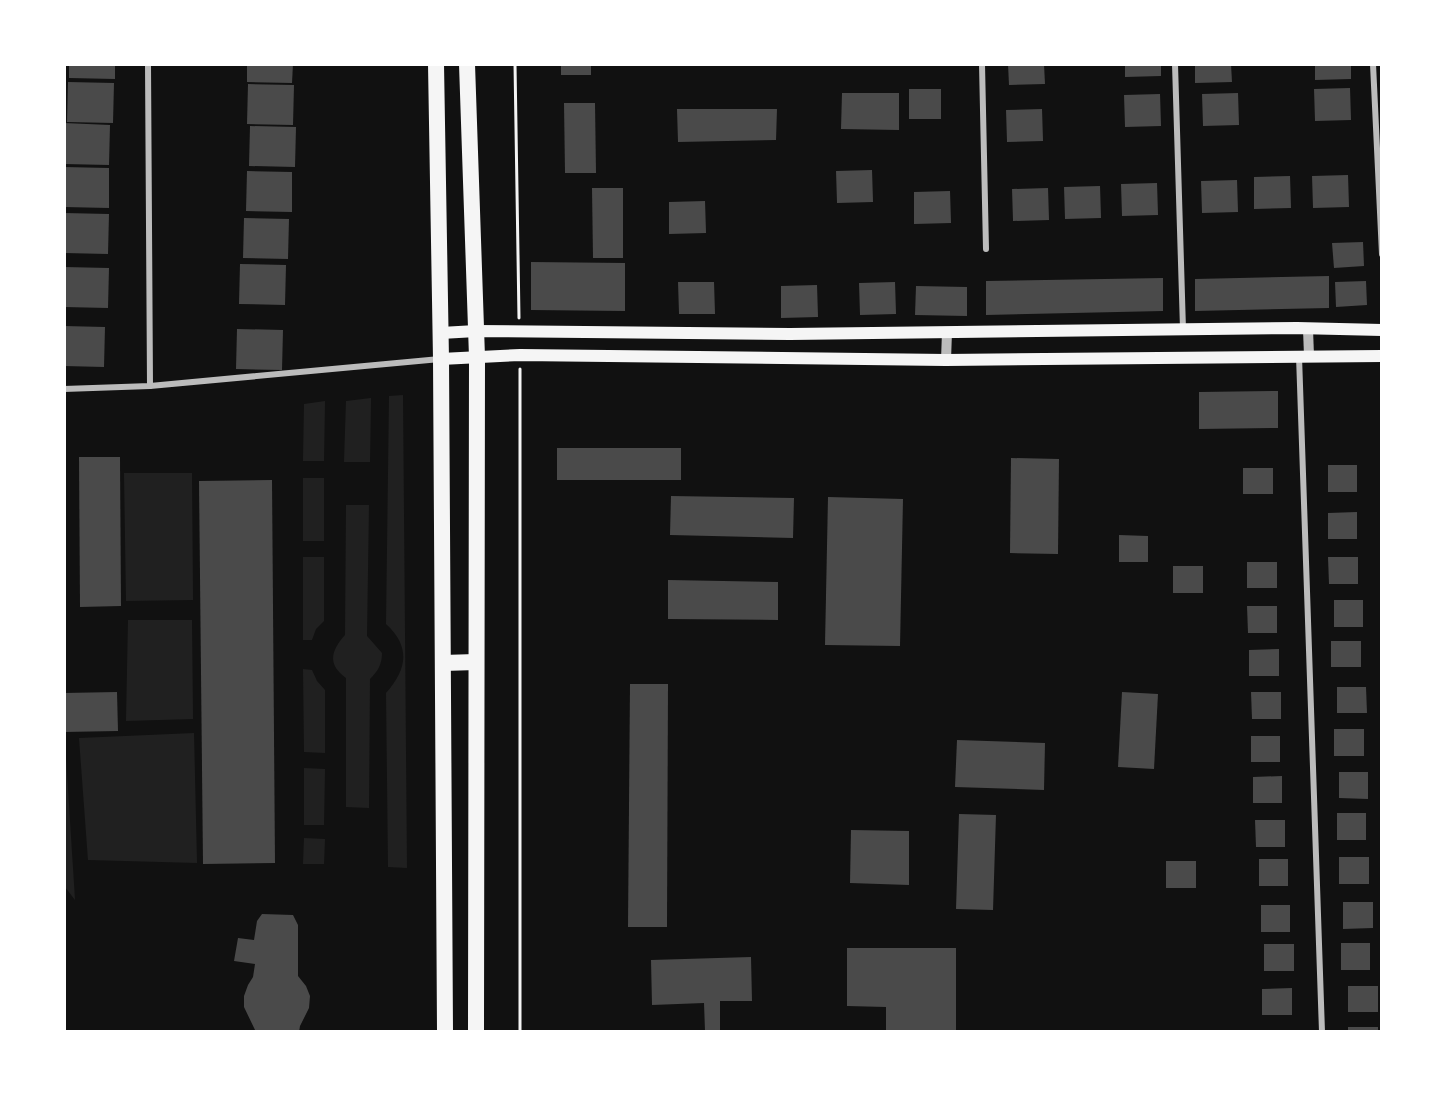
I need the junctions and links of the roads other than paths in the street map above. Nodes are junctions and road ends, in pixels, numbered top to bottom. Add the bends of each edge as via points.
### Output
1 (148, 64) edge
2 (436, 64) edge
3 (467, 64) edge
4 (982, 64) edge
5 (1175, 64) edge
6 (1373, 64) edge
7 (986, 249) dead end
8 (1382, 254) edge
9 (1308, 329) junction
10 (1183, 330) junction
11 (1382, 330) edge
12 (476, 331) junction
13 (948, 332) junction
14 (441, 333) junction
15 (1304, 356) junction
16 (1382, 356) edge
17 (477, 357) junction
18 (441, 359) junction
19 (946, 360) junction
20 (150, 387) junction
21 (64, 389) edge
22 (476, 662) junction
23 (443, 663) junction
24 (445, 1032) edge
25 (476, 1032) edge
26 (1322, 1032) edge

1 - 20 street
2 - 14 highway
3 - 12 highway
4 - 7 street
5 - 10 street
6 - 8 street
9 - 10 main road
9 - 11 main road
9 - 15 street
10 - 13 main road
12 - 13 main road
12 - 14 main road
12 - 17 highway
13 - 19 street
14 - 18 highway
15 - 16 main road
15 - 19 main road
15 - 26 street
17 - 18 main road
17 - 19 main road
17 - 22 highway
18 - 20 street
18 - 23 highway
20 - 21 street
22 - 23 highway
22 - 25 highway
23 - 24 highway

